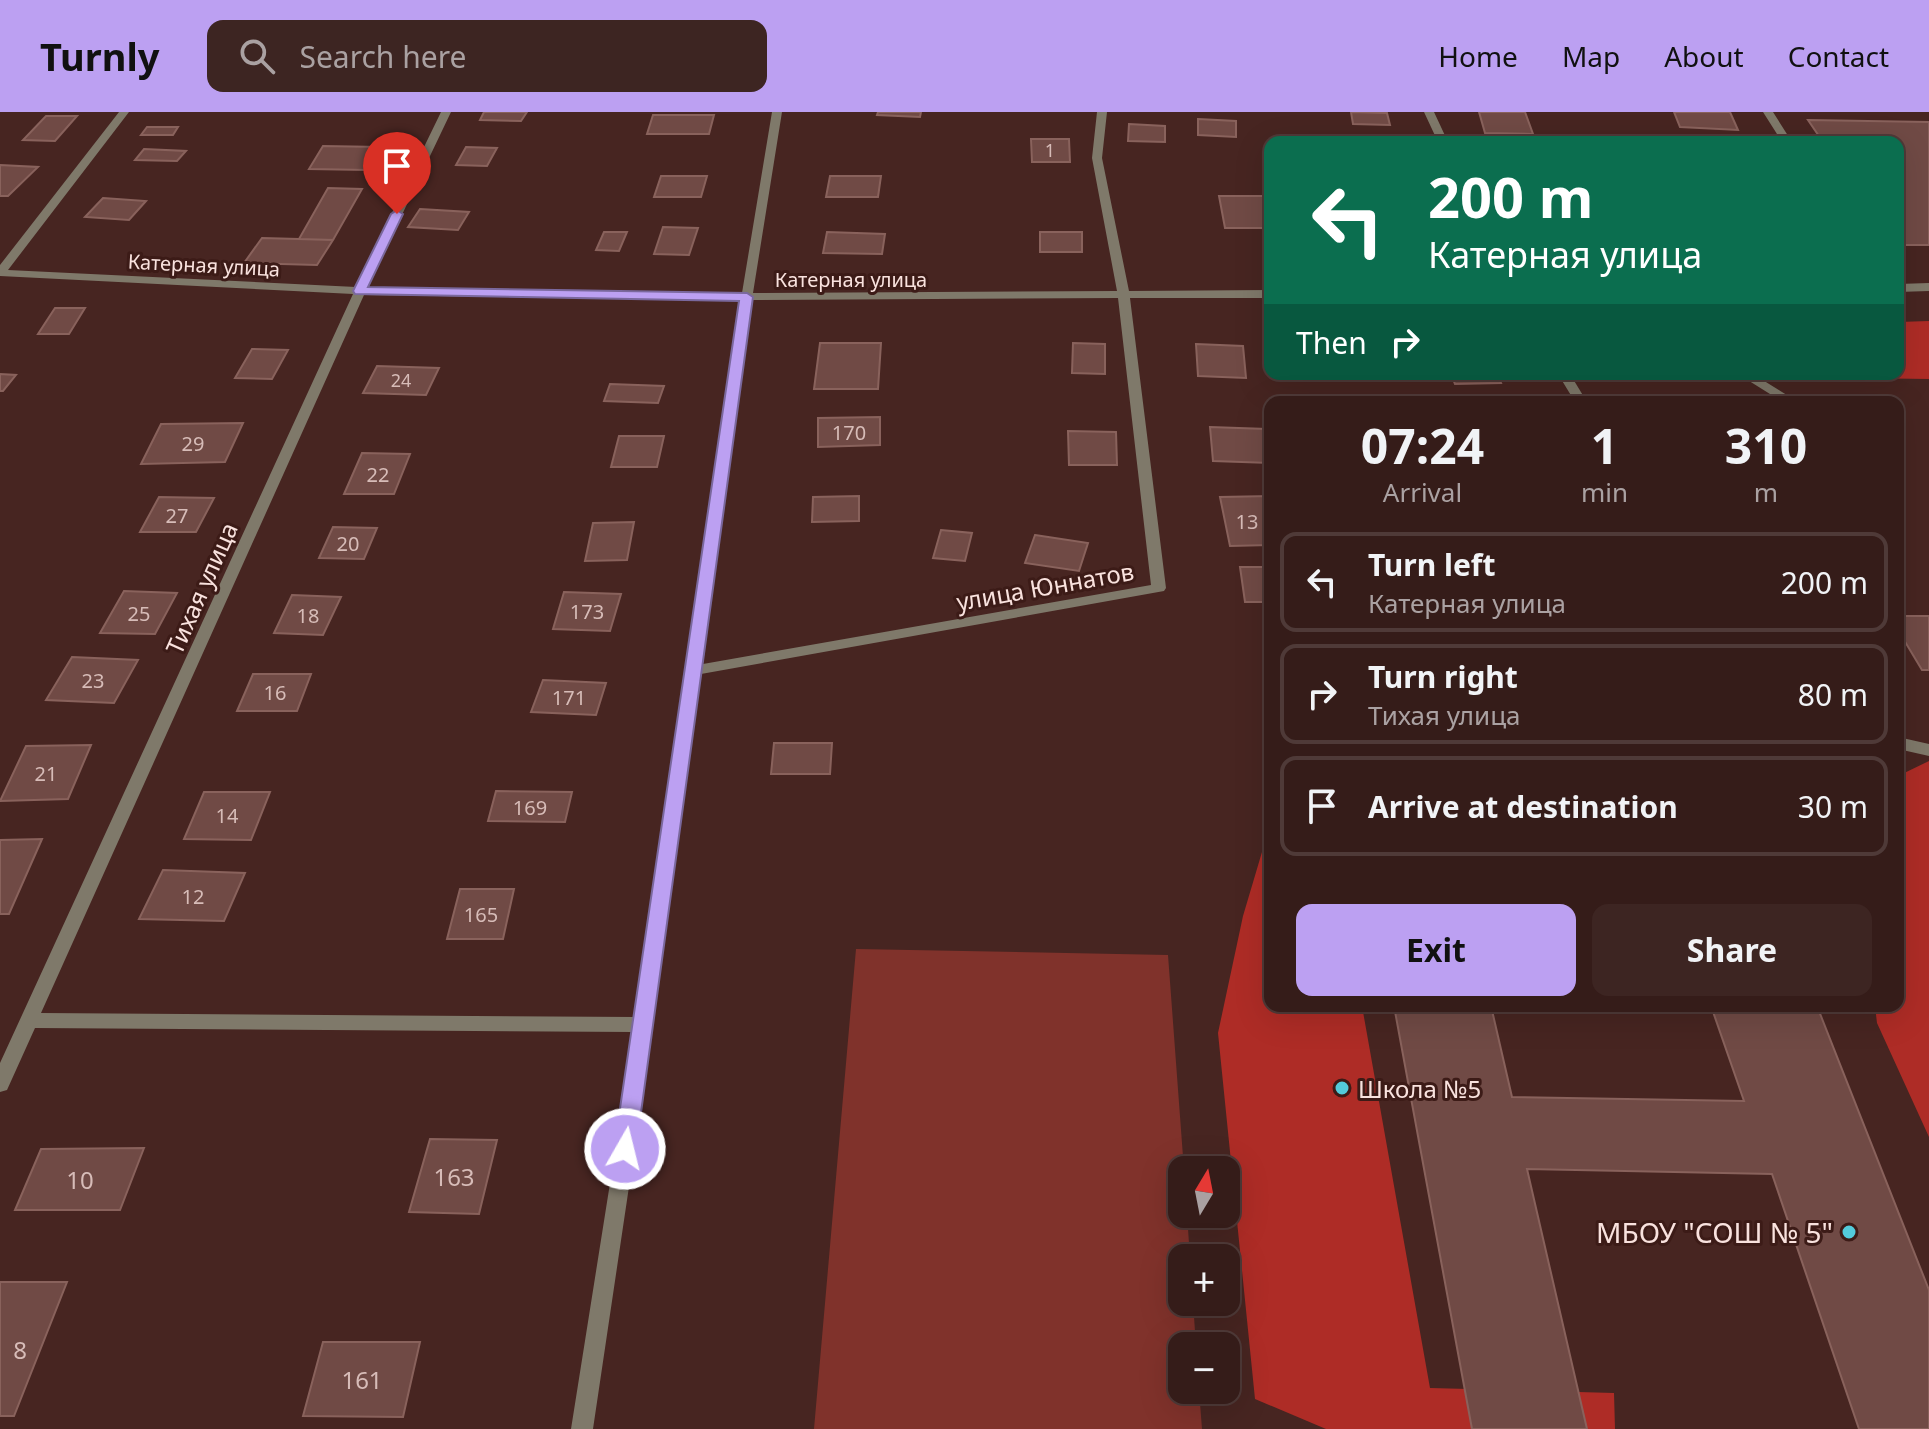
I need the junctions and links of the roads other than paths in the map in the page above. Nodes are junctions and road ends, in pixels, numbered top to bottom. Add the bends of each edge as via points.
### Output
1 (124, 112) edge
2 (446, 112) edge
3 (777, 112) edge
4 (1102, 112) edge
5 (1429, 112) edge
6 (1768, 112) edge
7 (1440, 136) edge
8 (1783, 136) edge
9 (0, 273) edge
10 (1929, 287) edge
11 (1904, 288) edge
12 (360, 291) junction
13 (1264, 294) edge
14 (1124, 296) junction
15 (747, 297) junction
16 (1754, 380) edge
17 (1782, 396) edge
18 (695, 670) junction
19 (1904, 744) edge
20 (1929, 750) edge
21 (29, 1020) junction
22 (644, 1025) junction
23 (0, 1084) edge
24 (582, 1429) edge

1 - 9 street
2 - 12 street, Тихая улица
3 - 15 street
4 - 14 street via 1097,158
5 - 7 street
6 - 8 street
9 - 12 street, Катерная улица
10 - 11 street
12 - 15 street, Катерная улица
12 - 21 street, Тихая улица
13 - 14 street, Катерная улица
14 - 15 street, Катерная улица
14 - 18 street, улица Юннатов via 1159,588
15 - 18 street
16 - 17 street
18 - 22 street
19 - 20 street
21 - 22 street
21 - 23 street, Тихая улица
22 - 24 street

